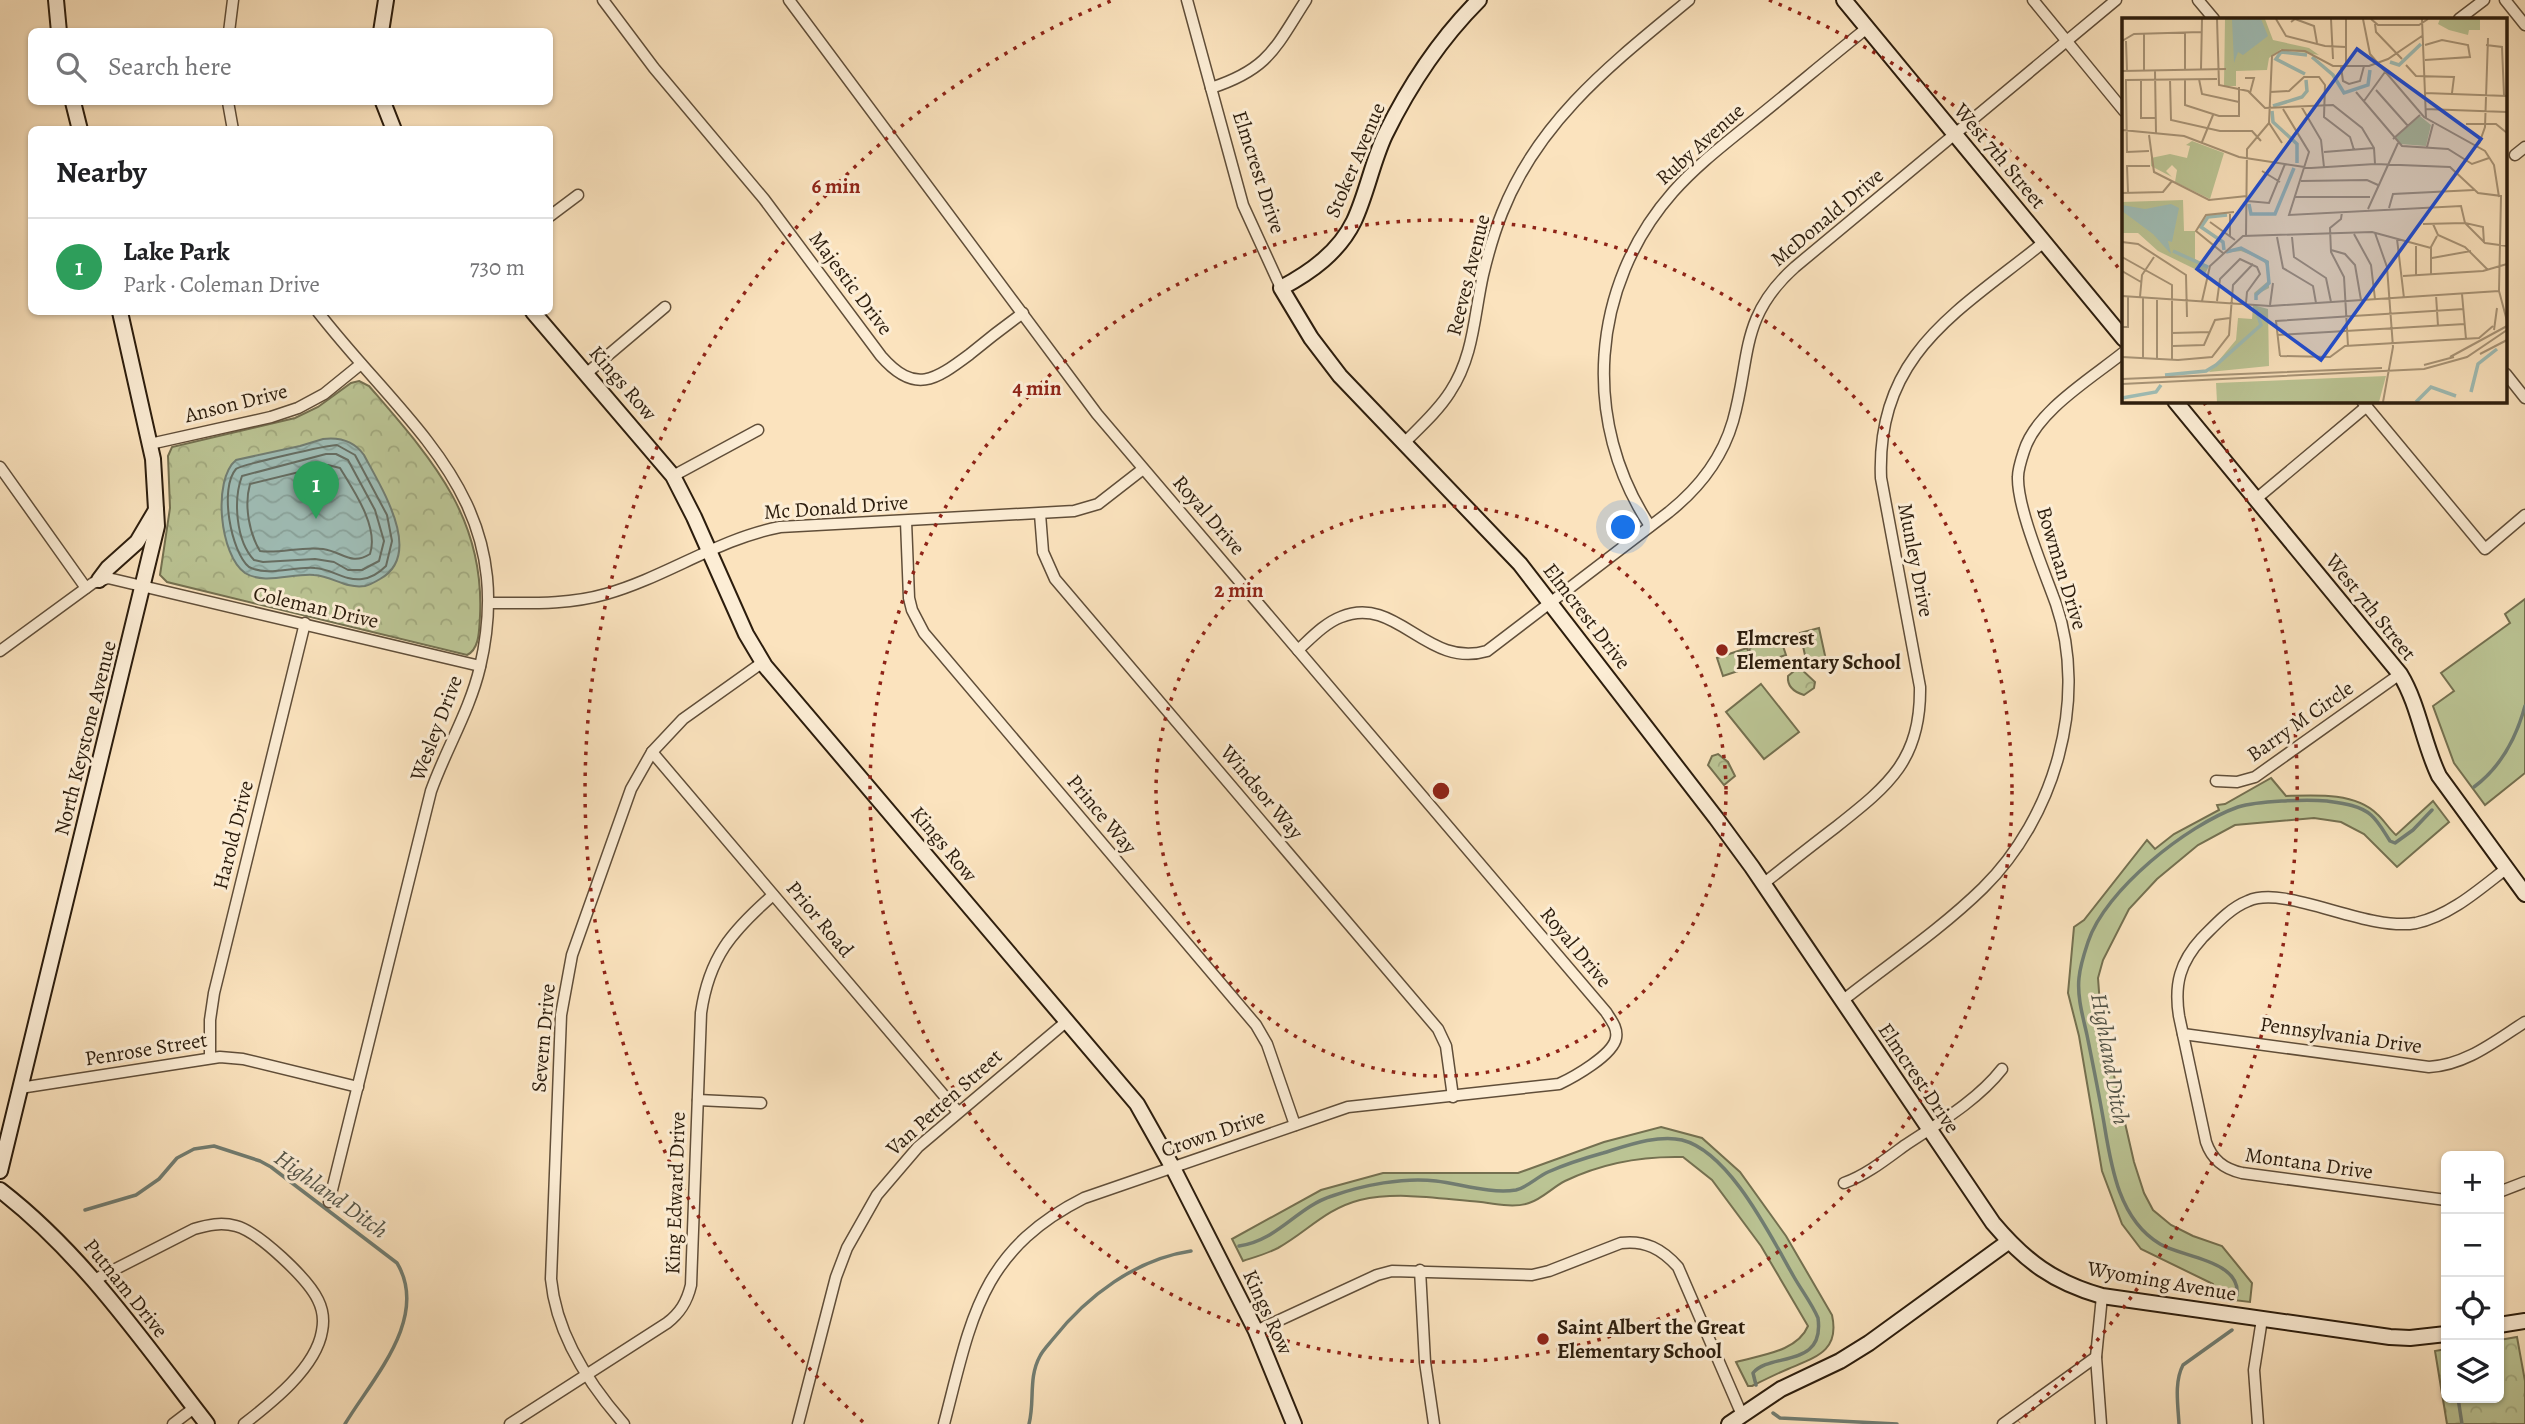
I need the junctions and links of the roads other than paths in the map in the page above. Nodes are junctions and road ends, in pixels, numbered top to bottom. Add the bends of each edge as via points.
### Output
1 (56, 0) edge
2 (233, 0) edge
3 (386, 0) edge
4 (603, 0) edge
5 (789, 0) edge
6 (1187, 0) edge
7 (1306, 0) edge
8 (1479, 0) edge
9 (1689, 0) edge
10 (1844, 0) edge
11 (2033, 0) edge
12 (2116, 0) edge
13 (2199, 0) edge
14 (2484, 0) edge
15 (2505, 0) edge
16 (2213, 18) edge
17 (2460, 18) edge
18 (2525, 25) edge
19 (59, 28) edge
20 (230, 28) edge
21 (382, 28) edge
22 (1867, 28) junction
23 (2066, 41) junction
24 (1211, 88) junction
25 (75, 105) edge
26 (229, 105) edge
27 (384, 105) edge
28 (2122, 109) edge
29 (79, 126) edge
30 (232, 126) edge
31 (392, 126) edge
32 (1955, 135) junction
33 (2525, 147) edge
34 (2515, 155) dead end
35 (578, 195) dead end
36 (553, 214) edge
37 (2044, 242) junction
38 (1281, 288) junction
39 (665, 307) dead end
40 (1023, 313) junction
41 (121, 315) edge
42 (321, 315) edge
43 (536, 315) edge
44 (2122, 337) edge
45 (2122, 354) edge
46 (361, 363) junction
47 (587, 373) junction
48 (2508, 377) edge
49 (2525, 398) edge
50 (2176, 402) edge
51 (2365, 403) edge
52 (758, 430) dead end
53 (1404, 443) junction
54 (150, 444) junction
55 (0, 467) edge
56 (1143, 469) junction
57 (673, 476) junction
58 (2256, 499) junction
59 (156, 508) junction
60 (1040, 514) junction
61 (2525, 515) edge
62 (906, 522) junction
63 (1650, 526) junction
64 (709, 550) junction
65 (92, 584) junction
66 (143, 587) junction
67 (489, 603) junction
68 (1552, 603) junction
69 (305, 623) junction
70 (1298, 650) junction
71 (0, 651) edge
72 (762, 662) junction
73 (480, 666) junction
74 (2400, 674) junction
75 (652, 752) junction
76 (2216, 781) dead end
77 (2507, 868) junction
78 (1763, 884) junction
79 (2525, 894) edge
80 (773, 895) junction
81 (1842, 1000) junction
82 (1067, 1021) junction
83 (2525, 1022) edge
84 (2183, 1034) junction
85 (1616, 1039) joint
86 (210, 1058) junction
87 (2001, 1069) dead end
88 (358, 1087) junction
89 (20, 1088) junction
90 (1453, 1097) junction
91 (698, 1100) junction
92 (761, 1102) dead end
93 (958, 1112) junction
94 (1296, 1125) junction
95 (1929, 1130) junction
96 (1173, 1168) junction
97 (0, 1171) edge
98 (2525, 1182) edge
99 (1844, 1183) dead end
100 (0, 1190) edge
101 (2504, 1190) edge
102 (2441, 1199) edge
103 (330, 1202) dead end
104 (2008, 1242) junction
105 (1420, 1270) junction
106 (93, 1280) junction
107 (2102, 1296) junction
108 (2262, 1318) junction
109 (2525, 1321) edge
110 (2504, 1324) edge
111 (1256, 1331) junction
112 (2441, 1335) edge
113 (2095, 1357) junction
114 (588, 1374) junction
115 (194, 1408) junction
116 (1742, 1415) junction
117 (173, 1424) edge
118 (207, 1424) edge
119 (244, 1424) edge
120 (510, 1424) edge
121 (624, 1424) edge
122 (798, 1424) edge
123 (944, 1424) edge
124 (1294, 1424) edge
125 (1434, 1424) edge
126 (1729, 1424) edge
127 (2003, 1424) edge
128 (2101, 1424) edge
129 (2259, 1424) edge

1 - 19 street
2 - 20 street
3 - 21 street
4 - 40 street, Majestic Drive via 897,372 914,380 935,378
5 - 40 street, Royal Drive
6 - 24 street, Elmcrest Drive
7 - 24 street via 1266,60 1237,79
8 - 38 street, Stoker Avenue via 1410,89 1383,139 1346,236 1320,264
9 - 53 street, Reeves Avenue via 1584,89 1532,156 1492,240 1470,348 1458,378
10 - 22 street, West 7th Street
11 - 23 street
12 - 23 street, McDonald Drive
13 - 16 street
14 - 17 street
15 - 18 street
22 - 32 street, West 7th Street
22 - 63 street, Ruby Avenue via 1672,192 1640,237 1619,282 1604,353 1605,401 1617,462
23 - 28 street
23 - 32 street, McDonald Drive
24 - 38 street, Elmcrest Drive via 1243,205
25 - 29 street
26 - 30 street
27 - 31 street
32 - 37 street, West 7th Street
32 - 63 street, McDonald Drive via 1772,289 1752,323 1733,421 1719,456 1686,498
33 - 34 street
35 - 36 street
37 - 44 street, West 7th Street
37 - 78 street, Munley Drive via 1926,339 1899,380 1887,412 1881,478 1920,687 1919,716 1906,757 1873,798
38 - 53 street, Elmcrest Drive via 1340,376
39 - 47 street
40 - 56 street, Royal Drive
41 - 54 street, North Keystone Avenue
42 - 46 street, Wesley Drive
43 - 47 street, Kings Row
45 - 81 street, Bowman Drive via 2041,421 2028,439 2020,464 2022,506 2058,610 2066,653 2066,720 2048,789 2030,827 1983,888
46 - 54 street, Anson Drive via 324,394 298,408
46 - 67 street, Wesley Drive via 455,478 477,531
47 - 57 street, Kings Row
48 - 49 street
50 - 58 street, West 7th Street
51 - 58 street
51 - 61 street via 2485,549
52 - 57 street
53 - 68 street, Elmcrest Drive
54 - 59 street, North Keystone Avenue
55 - 65 street
56 - 60 street, Mc Donald Drive via 1098,504 1074,512
56 - 70 street, Royal Drive
57 - 64 street, Kings Row
58 - 74 street, West 7th Street
59 - 65 street via 137,542
59 - 66 street, North Keystone Avenue via 153,551
60 - 62 street, Mc Donald Drive
60 - 90 street, Windsor Way via 1043,552 1055,579 1438,1029 1448,1057
62 - 64 street, Mc Donald Drive via 780,527
62 - 94 street, Prince Way via 909,597 924,633 1256,1025
63 - 68 street, McDonald Drive
64 - 67 street, Mc Donald Drive via 634,584 589,598
64 - 72 street, Kings Row
65 - 66 street, Coleman Drive via 115,579
65 - 71 street
66 - 69 street, Coleman Drive
66 - 89 street, North Keystone Avenue
67 - 73 street, Wesley Drive
68 - 70 street, McDonald Drive via 1478,654 1443,650 1392,620 1364,612 1338,618
68 - 78 street, Elmcrest Drive
69 - 73 street, Coleman Drive
69 - 86 street, Harold Drive via 214,993
70 - 85 street, Royal Drive via 1606,1012
72 - 75 street, Severn Drive via 683,719
72 - 82 street, Kings Row
73 - 88 street, Wesley Drive via 431,791
74 - 76 street, Barry M Circle via 2255,777
74 - 77 street, West 7th Street via 2439,776
75 - 80 street, Prior Road
75 - 114 street, Severn Drive via 631,789 572,955 561,1015 551,1279 565,1338
77 - 79 street, West 7th Street
77 - 84 street, Montana Drive via 2441,914 2416,923 2373,922 2274,897 2246,901 2219,921 2182,964 2176,999
78 - 81 street, Elmcrest Drive
80 - 91 street, King Edward Drive via 729,937 710,974 701,1013
80 - 93 street, Prior Road
81 - 95 street, Elmcrest Drive
82 - 93 street, Van Petten Street
82 - 96 street, Kings Row via 1137,1104
83 - 84 street, Pennsylvania Drive via 2468,1058 2429,1066
84 - 102 street, Montana Drive via 2206,1142 2222,1166 2242,1173
85 - 90 street, Crown Drive via 1591,1064 1559,1084
86 - 88 street, Penrose Street via 243,1059
86 - 89 street, Penrose Street
87 - 95 street via 1984,1088
88 - 103 street, Wesley Drive
89 - 97 street, North Keystone Avenue
90 - 94 street, Crown Drive via 1348,1107
91 - 92 street
91 - 114 street, King Edward Drive via 688,1299 667,1323
93 - 122 street, Van Petten Street via 896,1170 861,1221 836,1277
94 - 96 street, Crown Drive
95 - 99 street
95 - 104 street, Elmcrest Drive
96 - 111 street, Kings Row
96 - 123 street, Crown Drive via 1061,1209 1007,1256 980,1297
98 - 101 street
100 - 106 street, Putnam Drive via 55,1236
104 - 107 street, Wyoming Avenue via 2044,1272
104 - 116 street via 1870,1343 1781,1389
105 - 111 street via 1377,1275
105 - 116 street via 1532,1275 1621,1243 1655,1247 1671,1258 1682,1275
105 - 125 street
106 - 115 street, Putnam Drive
106 - 119 street via 208,1224 236,1226 262,1239 311,1289 323,1323 310,1359 275,1399
107 - 108 street, Wyoming Avenue
107 - 113 street
108 - 112 street, Wyoming Avenue via 2390,1337
108 - 129 street via 2254,1370
109 - 110 street
111 - 124 street, Kings Row
113 - 127 street
113 - 128 street
114 - 120 street, King Edward Drive
114 - 121 street, Severn Drive
115 - 117 street
115 - 118 street, Putnam Drive
116 - 126 street

